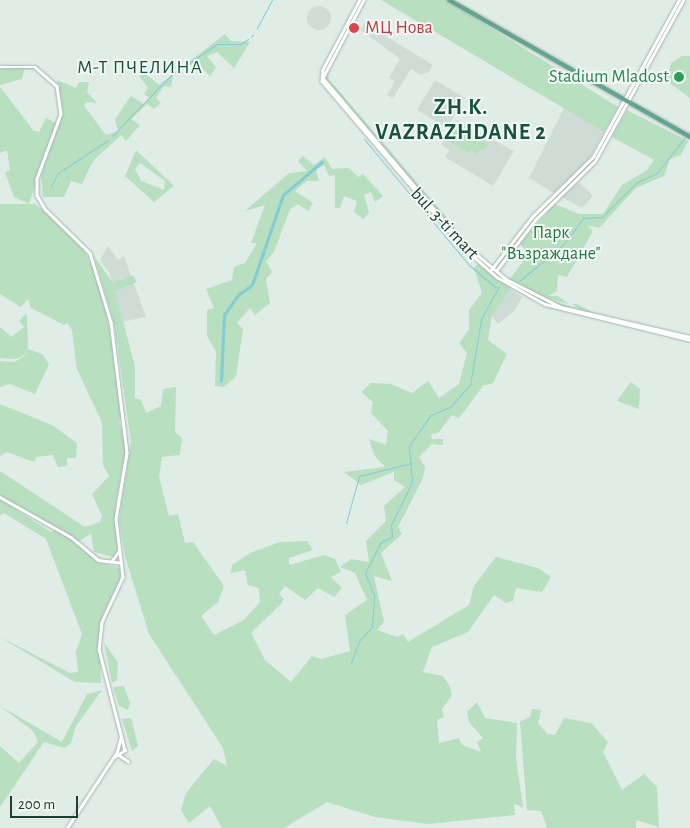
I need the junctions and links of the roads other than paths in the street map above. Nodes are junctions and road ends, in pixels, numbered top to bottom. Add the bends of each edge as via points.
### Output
1 (360, 0) edge
2 (364, 0) edge
3 (449, 0) edge
4 (681, 0) edge
5 (0, 67) edge
6 (626, 104) junction
7 (690, 137) edge
8 (491, 270) junction
9 (494, 273) junction
10 (690, 339) edge
11 (0, 498) edge
12 (120, 550) junction
13 (109, 562) junction
14 (122, 563) junction
15 (122, 568) junction
16 (121, 735) junction
17 (117, 753) junction
18 (128, 761) dead end
19 (67, 828) edge

1 - 8 street, bul. 3-ti mart via 326,65 322,81 465,249
2 - 8 street, bul. 3-ti mart via 323,78 463,243
3 - 6 main road
4 - 6 street
5 - 12 street via 35,67 52,80 60,93 61,114 36,188 45,209 90,253 106,299 127,446 116,519
6 - 7 main road
6 - 8 street via 589,162 534,215
6 - 9 street via 595,161 535,220
8 - 9 street, bul. 3-ti mart
9 - 10 street, bul. 3-ti mart via 569,313
11 - 13 street via 71,537 98,560
12 - 13 street
12 - 14 street
13 - 14 street
13 - 15 street
14 - 15 street
15 - 16 street via 122,582 102,622 99,649
16 - 17 street
16 - 17 street via 126,750
17 - 18 street
17 - 19 street

